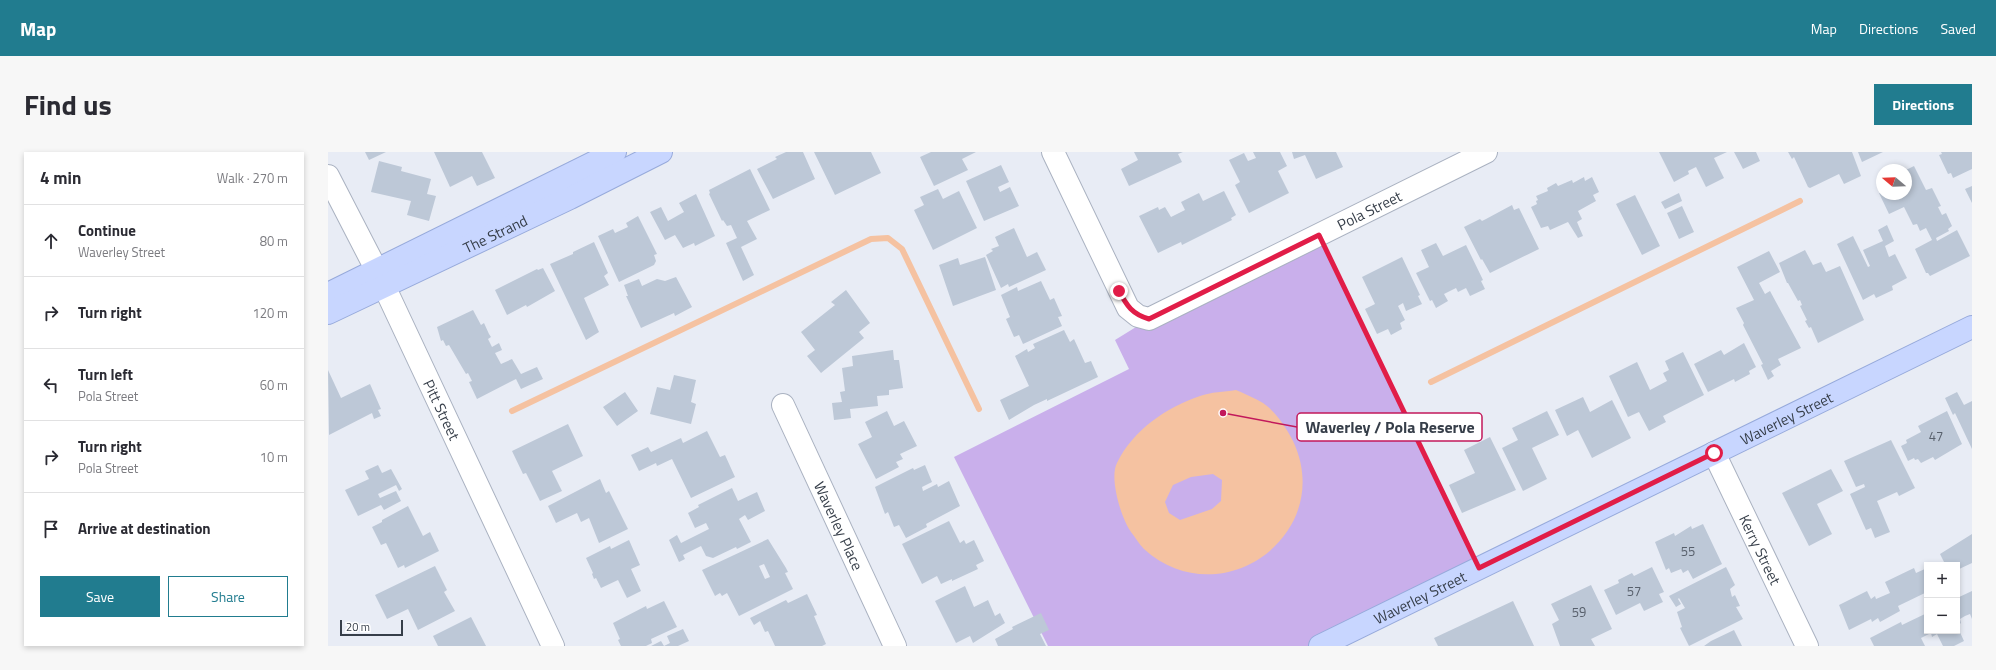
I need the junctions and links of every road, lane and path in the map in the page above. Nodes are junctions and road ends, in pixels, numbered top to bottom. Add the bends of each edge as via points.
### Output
1 (615, 152) edge
2 (661, 152) edge
3 (1053, 152) edge
4 (1486, 152) edge
5 (328, 176) edge
6 (1319, 235) junction
7 (380, 279) junction
8 (328, 294) edge
9 (328, 313) edge
10 (1972, 327) edge
11 (783, 405) dead end
12 (1714, 453) junction
13 (1479, 568) junction
14 (553, 646) edge
15 (895, 646) edge
16 (1320, 646) edge
17 (1807, 646) edge

1 - 7 street, The Strand
2 - 7 street, The Strand via 570,198
3 - 6 street, Pola Street via 1128,308 1138,316 1149,319
4 - 6 street, Pola Street
5 - 7 street, Pitt Street
6 - 13 path
7 - 8 street, The Strand
7 - 9 street, The Strand
7 - 14 street, Pitt Street
10 - 12 street, Waverley Street
11 - 15 street, Waverley Place
12 - 13 street, Waverley Street
12 - 17 street, Kerry Street
13 - 16 street, Waverley Street

